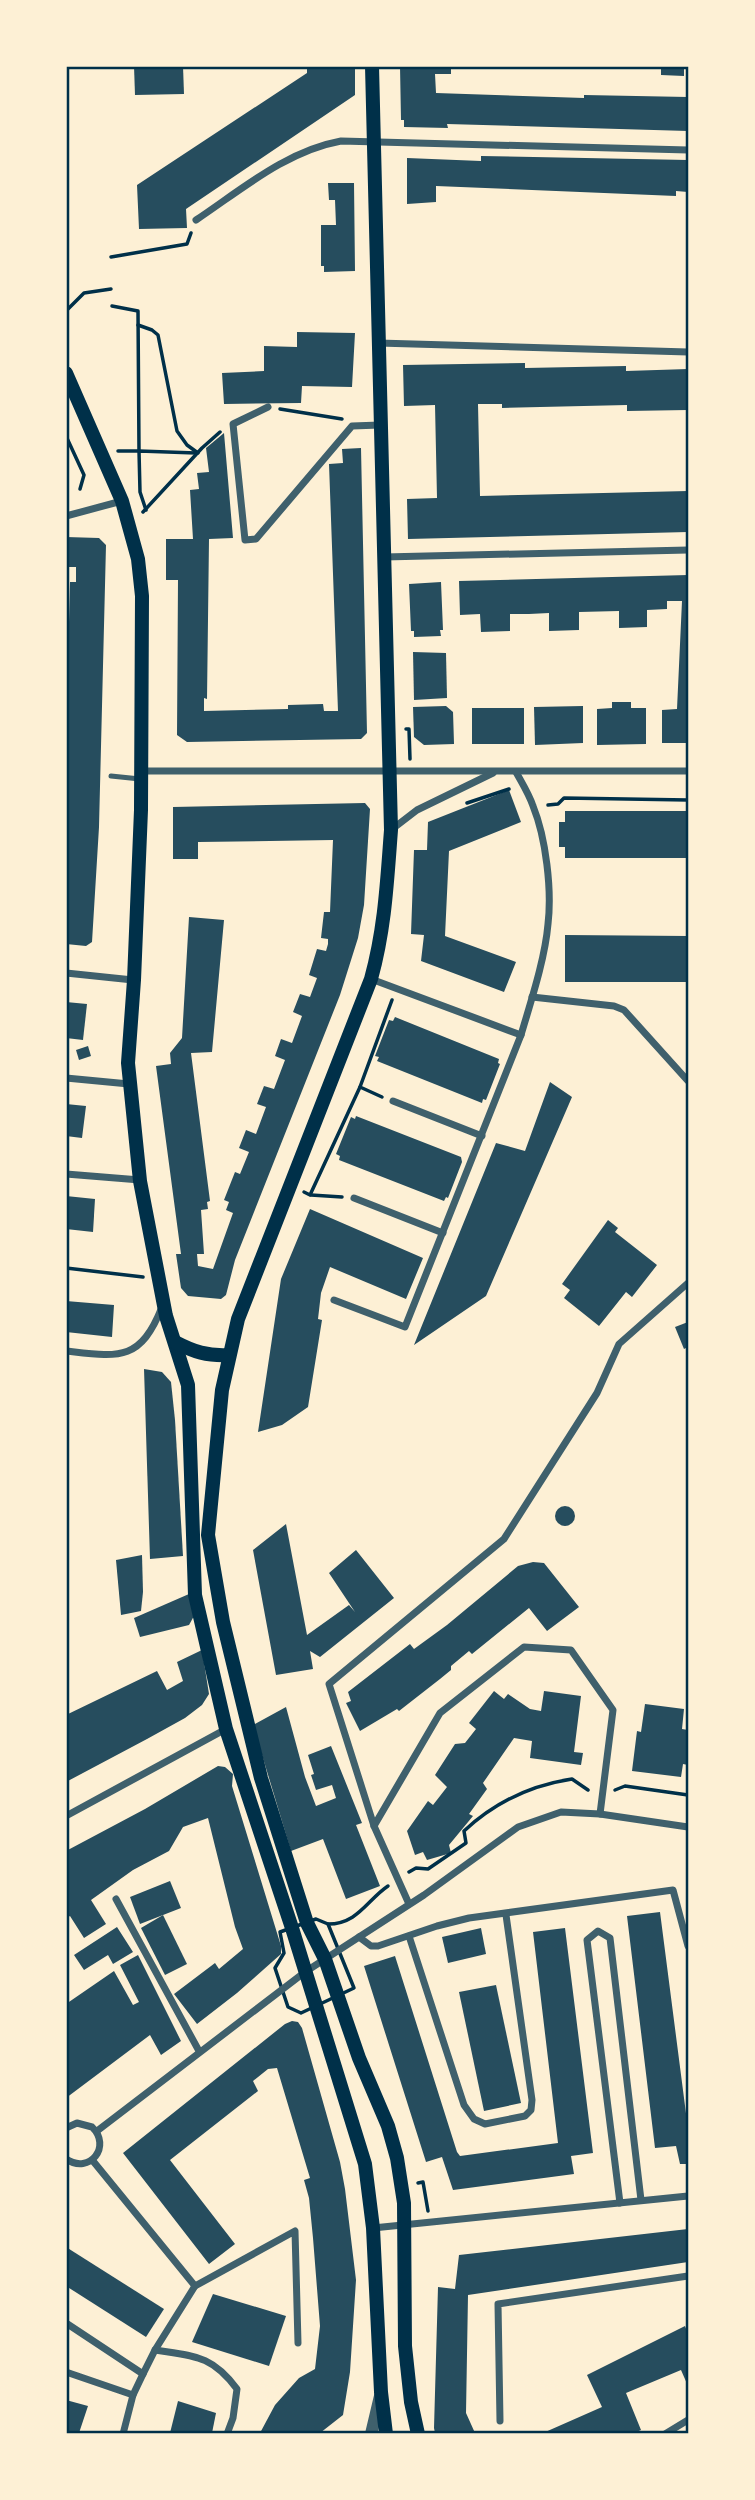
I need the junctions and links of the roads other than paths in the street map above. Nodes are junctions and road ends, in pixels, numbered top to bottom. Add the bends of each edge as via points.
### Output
1 (372, 66) edge
2 (373, 141) junction
3 (688, 150) edge
4 (196, 220) road end
5 (378, 343) junction
6 (688, 352) edge
7 (66, 373) edge
8 (268, 407) road end
9 (380, 425) junction
10 (122, 501) junction
11 (66, 516) edge
12 (688, 550) edge
13 (383, 557) junction
14 (390, 771) junction
15 (688, 771) edge
16 (497, 772) junction
17 (516, 772) junction
18 (142, 775) junction
19 (111, 776) dead end
20 (391, 830) junction
21 (66, 973) edge
22 (371, 979) junction
23 (134, 980) junction
24 (532, 997) junction
25 (521, 1035) junction
26 (66, 1078) edge
27 (688, 1081) edge
28 (129, 1084) junction
29 (393, 1101) road end
30 (482, 1136) junction
31 (66, 1174) edge
32 (140, 1181) junction
33 (354, 1198) road end
34 (443, 1233) junction
35 (688, 1283) edge
36 (334, 1300) dead end
37 (163, 1303) junction
38 (175, 1342) junction
39 (66, 1351) edge
40 (229, 1355) junction
41 (226, 1729) junction
42 (600, 1814) junction
43 (66, 1816) edge
44 (374, 1826) junction
45 (688, 1827) edge
46 (116, 1899) dead end
47 (409, 1904) junction
48 (506, 1915) junction
49 (409, 1936) junction
50 (359, 1937) junction
51 (688, 1946) edge
52 (325, 1959) junction
53 (305, 1972) junction
54 (199, 2051) junction
55 (66, 2128) edge
56 (97, 2131) junction
57 (66, 2159) edge
58 (93, 2161) junction
59 (688, 2196) edge
60 (640, 2200) junction
61 (620, 2203) junction
62 (404, 2225) junction
63 (373, 2228) junction
64 (688, 2276) edge
65 (195, 2286) junction
66 (66, 2323) edge
67 (298, 2343) dead end
68 (155, 2350) junction
69 (66, 2372) edge
70 (143, 2374) junction
71 (381, 2392) junction
72 (133, 2395) junction
73 (688, 2420) edge
74 (500, 2421) dead end
75 (123, 2434) edge
76 (227, 2434) edge
77 (371, 2434) edge
78 (386, 2434) edge
79 (418, 2434) edge
80 (665, 2434) edge

1 - 2 main road
2 - 3 street
2 - 4 street via 330,143 284,161
2 - 5 main road
5 - 6 street
5 - 9 main road
7 - 10 main road
8 - 9 street via 233,424 245,540 257,540 352,426
9 - 13 main road
10 - 11 street
10 - 18 main road via 138,559 142,596
12 - 13 street
13 - 14 main road
14 - 16 street
14 - 18 street
14 - 20 main road
15 - 17 street
16 - 17 street
16 - 20 street via 417,810
17 - 24 street via 534,807 547,871 548,924
18 - 19 lane
18 - 23 main road
20 - 22 main road via 381,943
21 - 23 street
22 - 25 street
22 - 40 main road via 238,1319
23 - 28 main road
24 - 25 street
24 - 27 street via 624,1010
25 - 30 street
26 - 28 street
28 - 32 main road
29 - 30 street
30 - 34 street
31 - 32 street
32 - 37 main road
33 - 34 street
34 - 36 street via 405,1327
35 - 44 street via 619,1343 597,1393 504,1539 329,1684
37 - 38 main road
37 - 39 street via 145,1339 126,1353
38 - 40 main road via 196,1353
38 - 41 main road via 188,1385 195,1595
40 - 52 main road via 208,1535 226,1634 261,1778 307,1923
41 - 43 street
41 - 53 main road
42 - 44 street via 613,1710 571,1650 524,1647 440,1713
42 - 45 street
42 - 47 street via 561,1812 518,1827
44 - 47 street
46 - 54 street
47 - 50 street
48 - 49 street via 469,1918
48 - 49 street via 531,2099 531,2110 525,2116 485,2123 474,2119 464,2105
48 - 51 street via 673,1890
49 - 50 street via 370,1947
50 - 52 street
52 - 53 street
52 - 62 main road via 391,2137 402,2186
53 - 54 street
53 - 63 main road via 365,2164
54 - 56 street
55 - 56 street via 82,2123
56 - 58 street via 101,2147
57 - 58 street via 78,2165
58 - 65 street
59 - 60 street
60 - 61 street
60 - 61 street via 610,1938 598,1931 587,1940
61 - 62 street
62 - 63 street
62 - 79 main road via 405,2346
63 - 71 main road
64 - 74 street via 498,2304
65 - 67 street via 295,2231
65 - 68 street
66 - 70 street
68 - 70 street
68 - 76 street via 198,2357 224,2372 237,2389
69 - 72 street
70 - 72 street
71 - 77 street
71 - 78 main road
72 - 75 street
73 - 80 street

